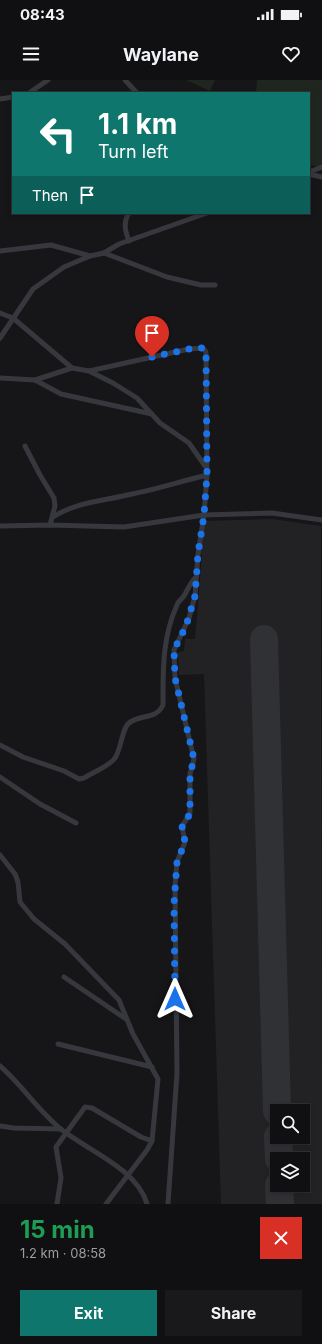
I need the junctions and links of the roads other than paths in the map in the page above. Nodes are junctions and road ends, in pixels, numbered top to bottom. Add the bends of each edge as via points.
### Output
1 (48, 80) edge
2 (125, 80) edge
3 (30, 92) edge
4 (136, 92) edge
5 (12, 97) edge
6 (0, 99) edge
7 (322, 167) edge
8 (310, 173) edge
9 (310, 173) edge
10 (322, 177) edge
11 (128, 214) edge
12 (204, 214) edge
13 (129, 241) junction
14 (0, 251) edge
15 (104, 253) junction
16 (90, 256) junction
17 (215, 285) dead end
18 (0, 313) edge
19 (13, 318) junction
20 (0, 338) edge
21 (72, 368) junction
22 (89, 371) junction
23 (0, 378) edge
24 (35, 380) junction
25 (152, 414) junction
26 (25, 446) dead end
27 (205, 466) junction
28 (207, 475) junction
29 (204, 515) junction
30 (53, 517) junction
31 (322, 520) edge
32 (50, 525) junction
33 (0, 526) edge
34 (196, 577) junction
35 (0, 745) edge
36 (0, 777) edge
37 (76, 823) dead end
38 (0, 855) edge
39 (64, 978) dead end
40 (126, 1019) junction
41 (58, 1044) dead end
42 (0, 1066) edge
43 (152, 1066) junction
44 (0, 1126) edge
45 (61, 1129) junction
46 (67, 1133) junction
47 (152, 1141) junction
48 (127, 1174) junction
49 (57, 1204) edge
50 (106, 1204) edge
51 (147, 1204) edge
52 (168, 1204) edge

1 - 3 street
2 - 4 street
5 - 6 street
7 - 8 street
9 - 10 street
11 - 13 street via 125,219 125,232
12 - 13 street
13 - 15 street
14 - 16 street via 51,245
15 - 16 street
15 - 17 street via 167,277
16 - 19 street via 64,267 42,281 24,300
18 - 19 street
19 - 20 street
19 - 21 street
21 - 22 street
21 - 24 street
22 - 25 street via 137,398
22 - 27 street via 189,349 205,349
23 - 24 street
24 - 25 street via 61,394
25 - 27 street via 160,423 189,443
26 - 30 street via 54,498
27 - 28 street
28 - 29 street
28 - 30 street via 74,506
29 - 31 street via 272,513
29 - 32 street via 124,527
29 - 34 street
30 - 32 street
32 - 33 street
34 - 35 street via 177,604 166,637 163,656 163,705 155,715 129,723 113,760 84,778 79,778 23,757
34 - 52 street via 195,596 189,618 174,650 175,678 194,759 190,774 190,814 182,826 185,842 177,862 175,885 177,1073
36 - 37 street via 40,804
38 - 40 street via 17,879 22,905 34,919 65,944 115,996
39 - 40 street
40 - 43 street
41 - 43 street
42 - 45 street
43 - 47 street via 159,1084
44 - 45 street
45 - 46 street
46 - 47 street via 82,1108 88,1106
46 - 48 street
46 - 49 street via 56,1147 61,1178
47 - 48 street
48 - 50 street
48 - 51 street via 137,1184

